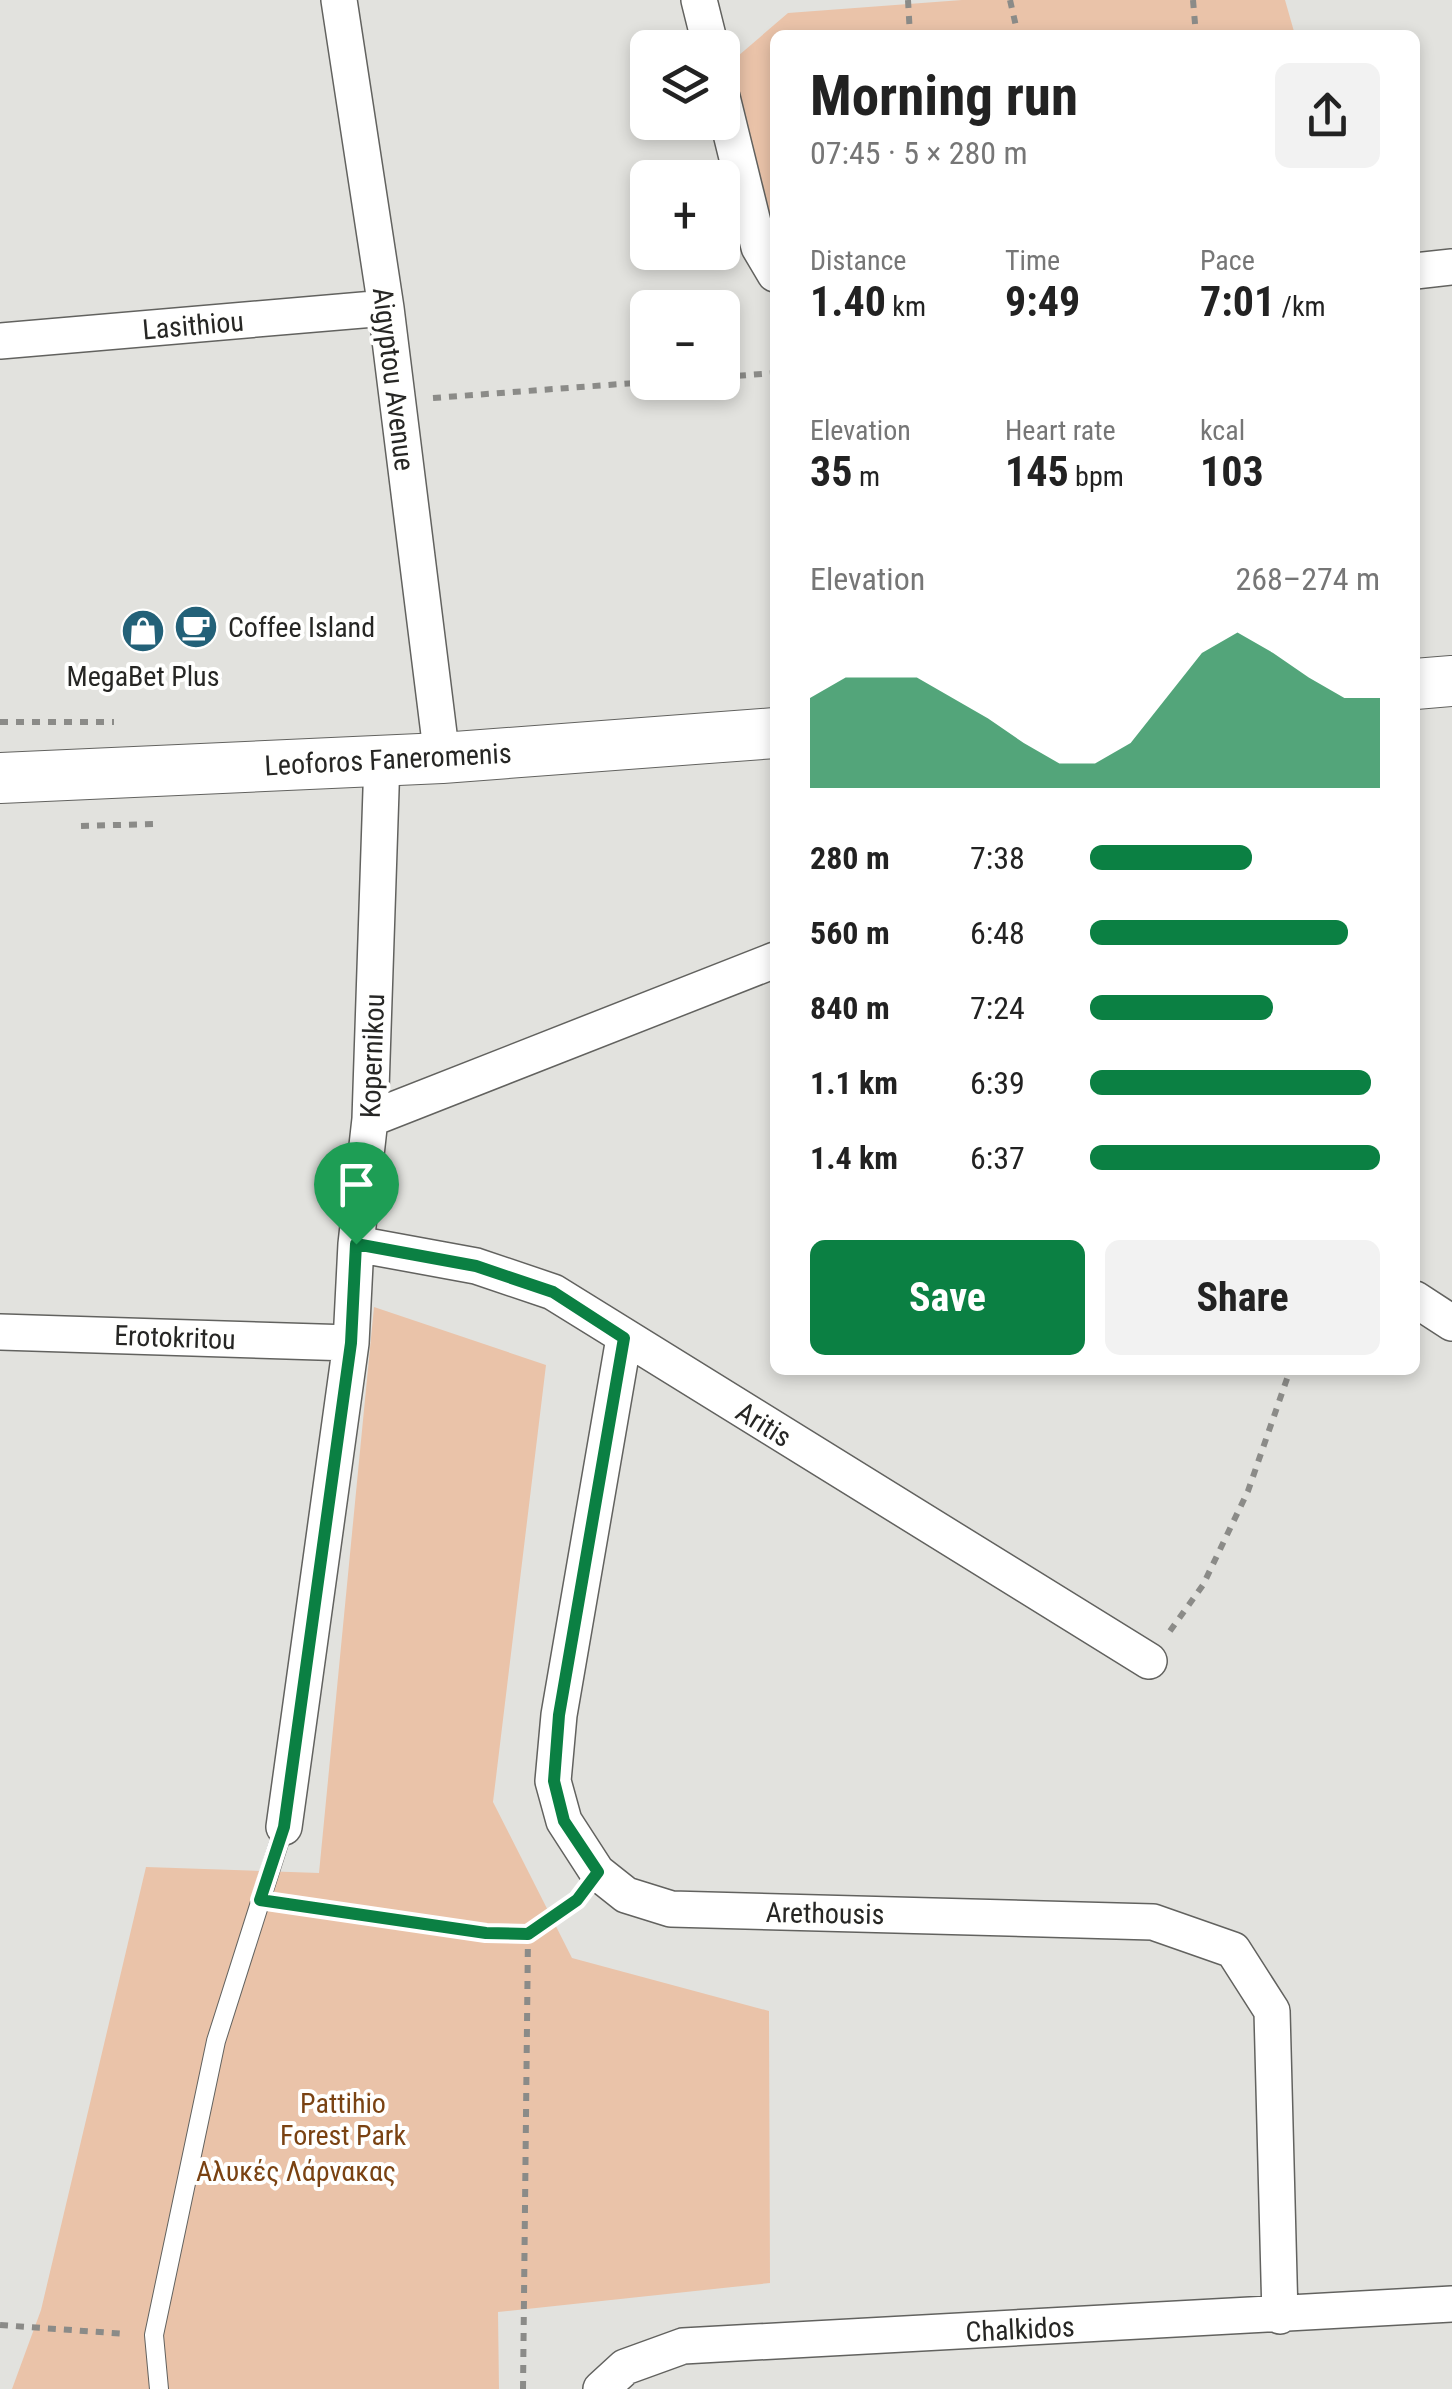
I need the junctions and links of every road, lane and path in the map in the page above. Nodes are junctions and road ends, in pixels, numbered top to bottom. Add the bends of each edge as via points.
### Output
1 (339, 0) edge
2 (699, 0) edge
3 (908, 0) edge
4 (1010, 0) edge
5 (1193, 0) edge
6 (706, 30) edge
7 (910, 30) edge
8 (1017, 30) edge
9 (1196, 30) edge
10 (732, 140) edge
11 (770, 266) edge
12 (1452, 267) edge
13 (1420, 270) edge
14 (386, 308) junction
15 (0, 342) edge
16 (770, 373) edge
17 (740, 375) edge
18 (630, 383) edge
19 (397, 400) junction
20 (1452, 682) edge
21 (1420, 684) edge
22 (0, 722) edge
23 (130, 722) dead end
24 (770, 733) edge
25 (442, 758) junction
26 (382, 760) junction
27 (0, 778) edge
28 (770, 962) edge
29 (370, 1119) junction
30 (356, 1244) junction
31 (1420, 1302) edge
32 (1452, 1323) edge
33 (0, 1332) edge
34 (624, 1338) junction
35 (351, 1343) junction
36 (1288, 1375) edge
37 (1150, 1661) joint
38 (284, 1827) joint
39 (598, 1872) junction
40 (260, 1900) junction
41 (528, 1934) junction
42 (1452, 2304) edge
43 (1280, 2316) junction
44 (0, 2326) edge
45 (154, 2335) junction
46 (159, 2389) edge
47 (523, 2389) edge
48 (600, 2389) edge

1 - 14 street, Aigyptou Avenue
2 - 6 street
3 - 7 path
4 - 8 path
5 - 9 path
10 - 11 street via 758,247
12 - 13 street
14 - 15 street, Lasithiou
14 - 19 street, Aigyptou Avenue
16 - 17 path
18 - 19 path
19 - 25 street, Aigyptou Avenue
20 - 21 main road
22 - 23 path
24 - 25 main road, Leoforos Faneromenis
25 - 26 main road, Leoforos Faneromenis
26 - 27 main road, Leoforos Faneromenis
26 - 29 street, Kopernikou
28 - 29 street
29 - 30 street, Kopernikou
30 - 34 street, Aritis via 476,1266 553,1292
30 - 35 street, Kopernikou
31 - 32 street
33 - 35 street, Erotokritou
34 - 37 street, Aritis
34 - 39 street, Arethousis via 559,1715 554,1781 564,1821
35 - 38 street, Kopernikou
36 - 37 path via 1225,1542
38 - 40 lane
39 - 41 path via 577,1900
39 - 43 street, Arethousis via 626,1895 671,1909 1153,1922 1233,1950 1272,2011
40 - 41 path
40 - 45 lane via 216,2041
41 - 47 path
42 - 43 street, Chalkidos
43 - 48 street, Chalkidos via 682,2346 625,2367
44 - 45 path
45 - 46 lane

